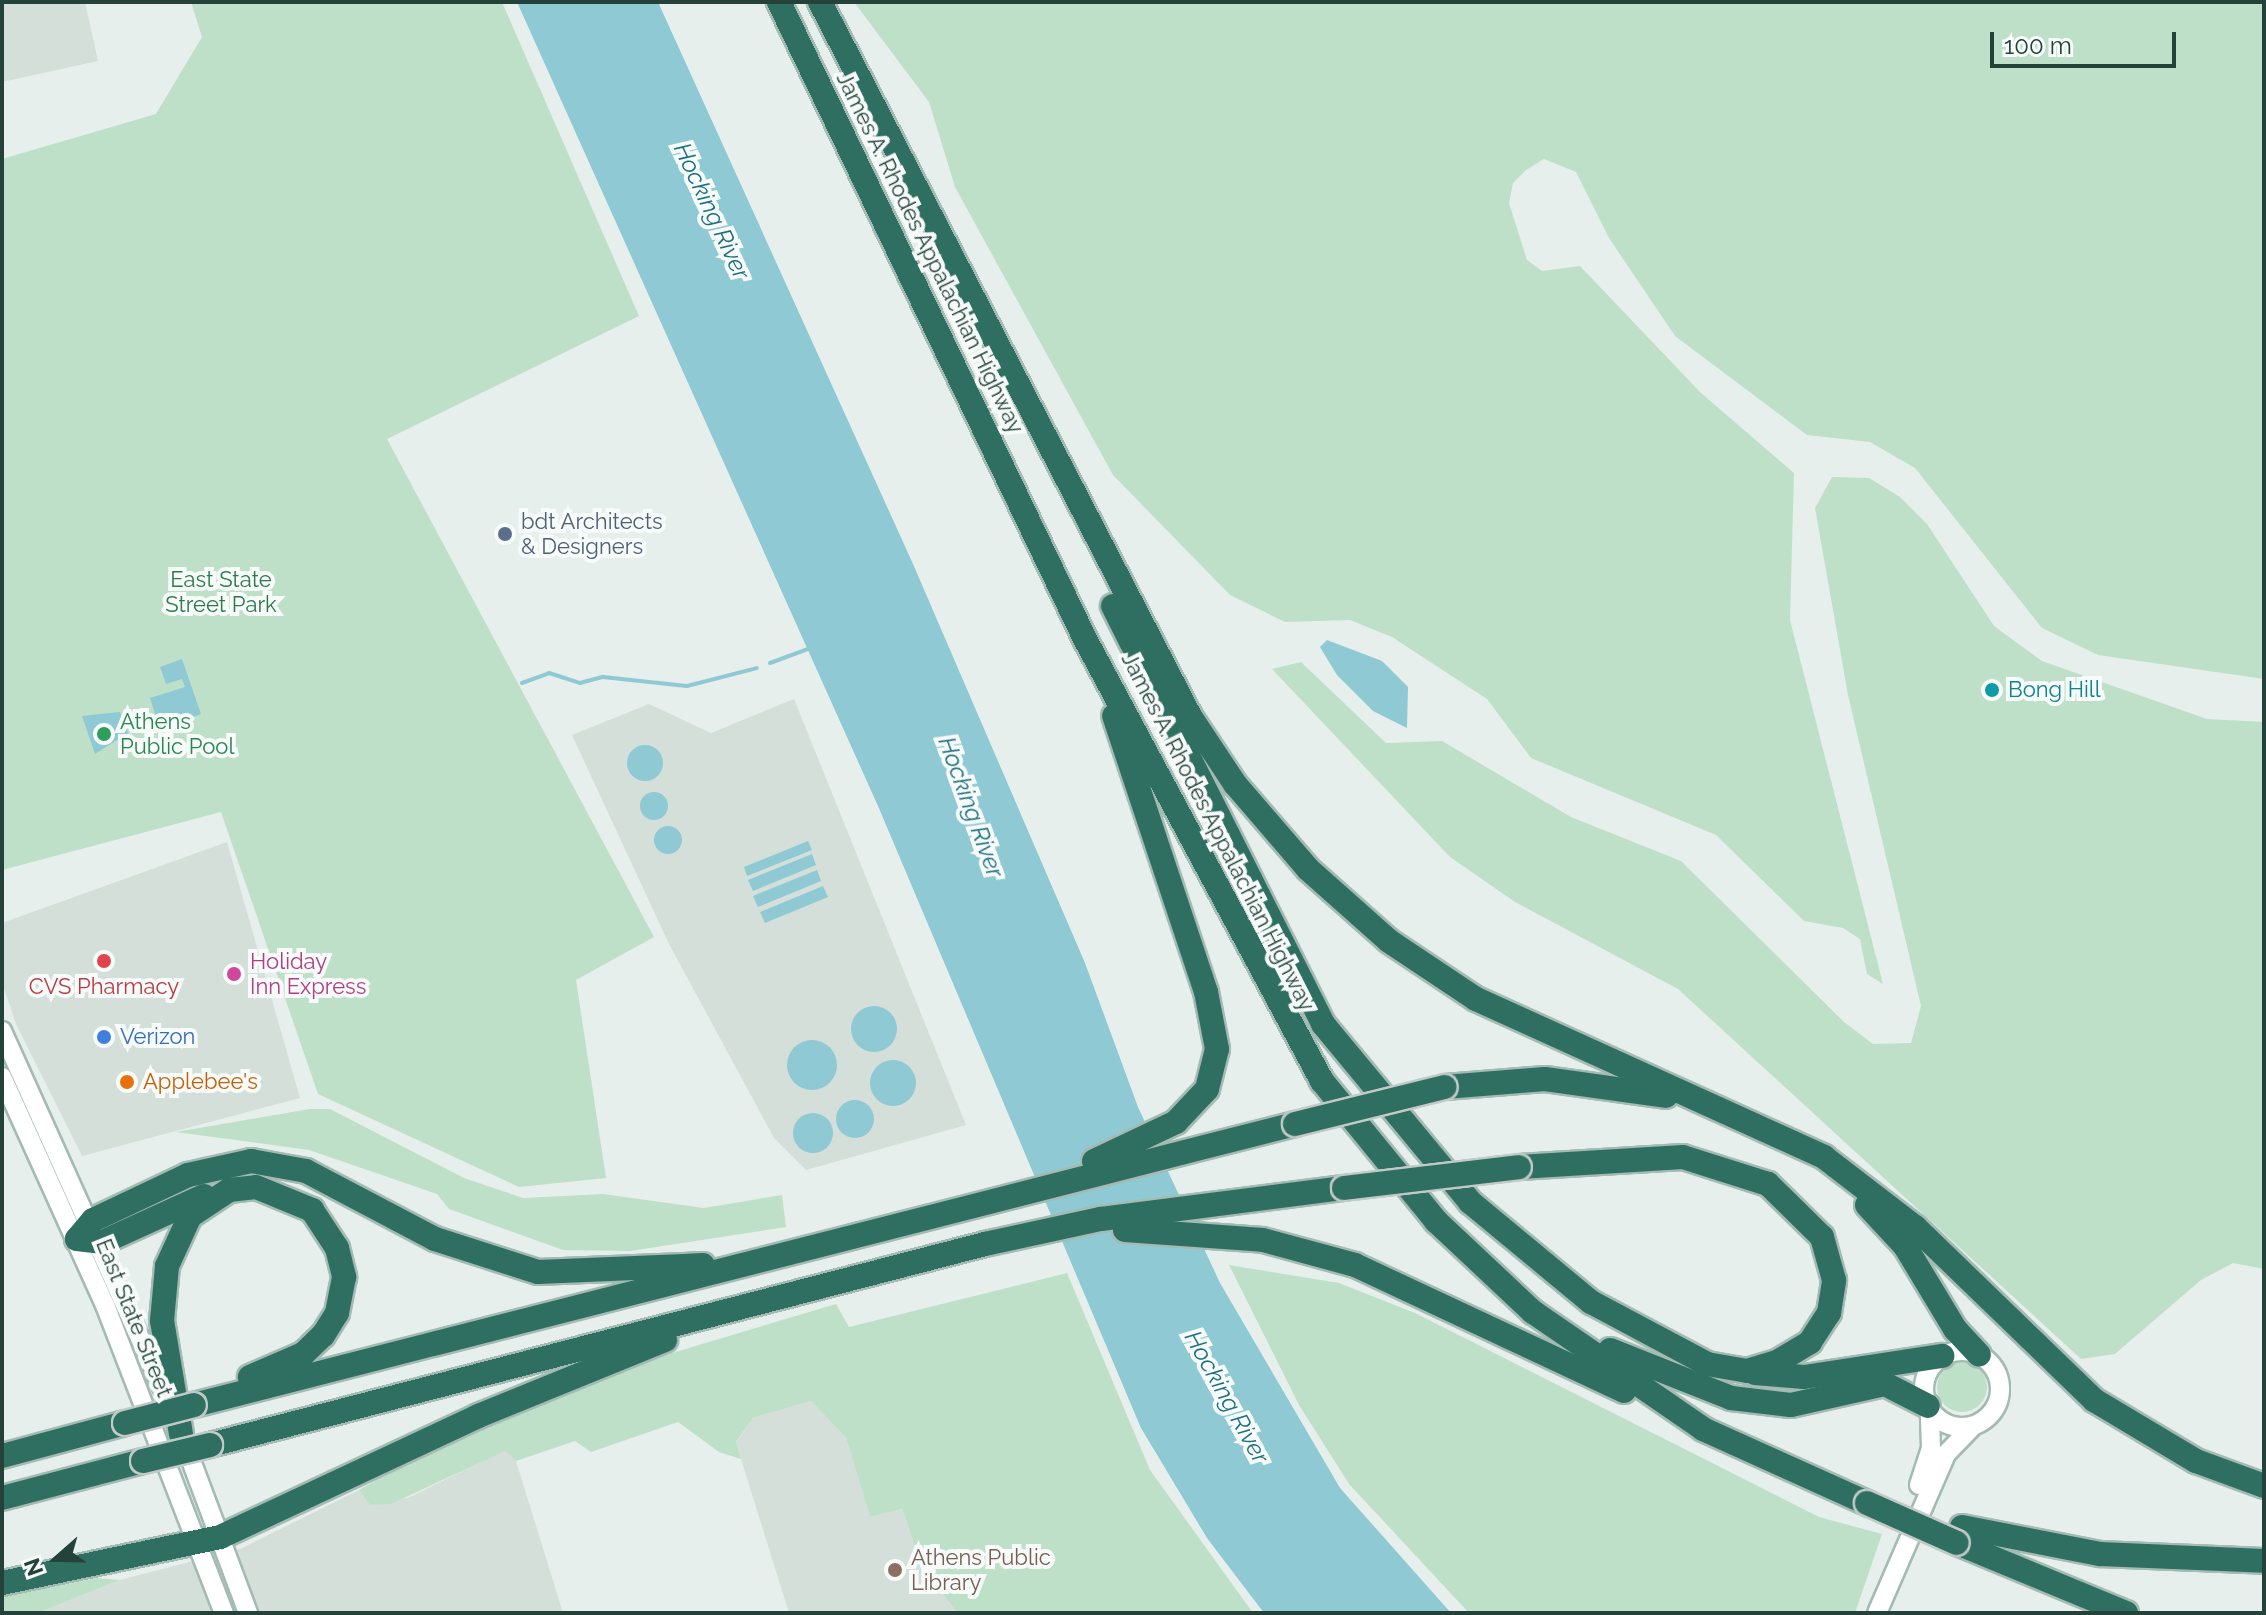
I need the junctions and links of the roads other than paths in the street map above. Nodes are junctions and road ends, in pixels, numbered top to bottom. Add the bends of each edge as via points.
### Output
1 (779, 2) edge
2 (820, 2) edge
3 (849, 60) junction
4 (1085, 639) junction
5 (2, 1031) edge
6 (2, 1077) edge
7 (1727, 1110) junction
8 (1796, 1143) junction
9 (229, 1190) junction
10 (978, 1203) junction
11 (1055, 1229) junction
12 (98, 1231) junction
13 (77, 1239) junction
14 (761, 1258) junction
15 (783, 1298) junction
16 (1533, 1312) junction
17 (1979, 1355) junction
18 (1942, 1356) junction
19 (1747, 1371) junction
20 (194, 1405) junction
21 (1929, 1408) junction
22 (1975, 1425) junction
23 (1703, 1429) junction
24 (181, 1434) junction
25 (2, 1456) edge
26 (2264, 1486) edge
27 (2, 1498) edge
28 (1908, 1531) junction
29 (1960, 1535) junction
30 (220, 1537) junction
31 (196, 1545) junction
32 (2264, 1561) edge
33 (2, 1583) edge
34 (224, 1613) edge
35 (248, 1613) edge
36 (1877, 1613) edge
37 (2126, 1613) edge

1 - 4 highway, James A. Rhodes Appalachian Highway
2 - 3 highway, James A. Rhodes Appalachian Highway
3 - 7 highway, James A. Rhodes Appalachian Highway via 1176,691 1258,812 1367,923 1476,999
3 - 19 highway via 1236,859 1323,1024 1418,1145 1514,1243 1591,1302 1688,1355
4 - 10 highway via 1213,1018 1213,1070 1198,1101 1142,1143
4 - 16 highway, James A. Rhodes Appalachian Highway via 1322,1081 1436,1221
5 - 12 main road, East State Street
6 - 13 main road, East State Street
7 - 8 highway, James A. Rhodes Appalachian Highway
7 - 10 highway, bridge via 1597,1082 1510,1079 1445,1087
8 - 17 highway via 1896,1234 1955,1329
8 - 26 highway, James A. Rhodes Appalachian Highway via 1915,1227 2094,1400 2196,1461
9 - 12 highway
9 - 20 highway via 256,1187 312,1210 342,1262 341,1303 303,1354
9 - 24 highway via 190,1216 167,1266 162,1321
10 - 14 highway
11 - 15 highway
11 - 19 highway, bridge via 1519,1167 1683,1157 1752,1177 1795,1204 1828,1250 1834,1280 1829,1313 1801,1349
11 - 23 highway via 1157,1229 1263,1240 1421,1291
12 - 13 highway
12 - 14 highway via 188,1175 251,1161 306,1171 435,1239 538,1272
12 - 24 main road, East State Street
13 - 31 main road, East State Street
14 - 20 highway
15 - 27 highway, bridge
15 - 30 highway via 478,1416
16 - 21 highway via 1709,1393 1791,1405 1885,1384
16 - 23 highway, James A. Rhodes Appalachian Highway
17 - 18 main road
17 - 22 main road via 1994,1368 2000,1390 1992,1413
18 - 19 highway via 1804,1377
18 - 21 main road via 1925,1381
20 - 25 highway, bridge
21 - 22 main road via 1950,1425
21 - 28 main road via 1931,1448
22 - 28 main road via 1949,1449
23 - 29 highway, James A. Rhodes Appalachian Highway, bridge via 1867,1503
24 - 30 main road, East State Street
28 - 36 main road
29 - 32 highway, James A. Rhodes Appalachian Highway via 2100,1554
29 - 37 highway
30 - 31 highway
30 - 35 main road, East State Street
31 - 33 highway
31 - 34 main road, East State Street

